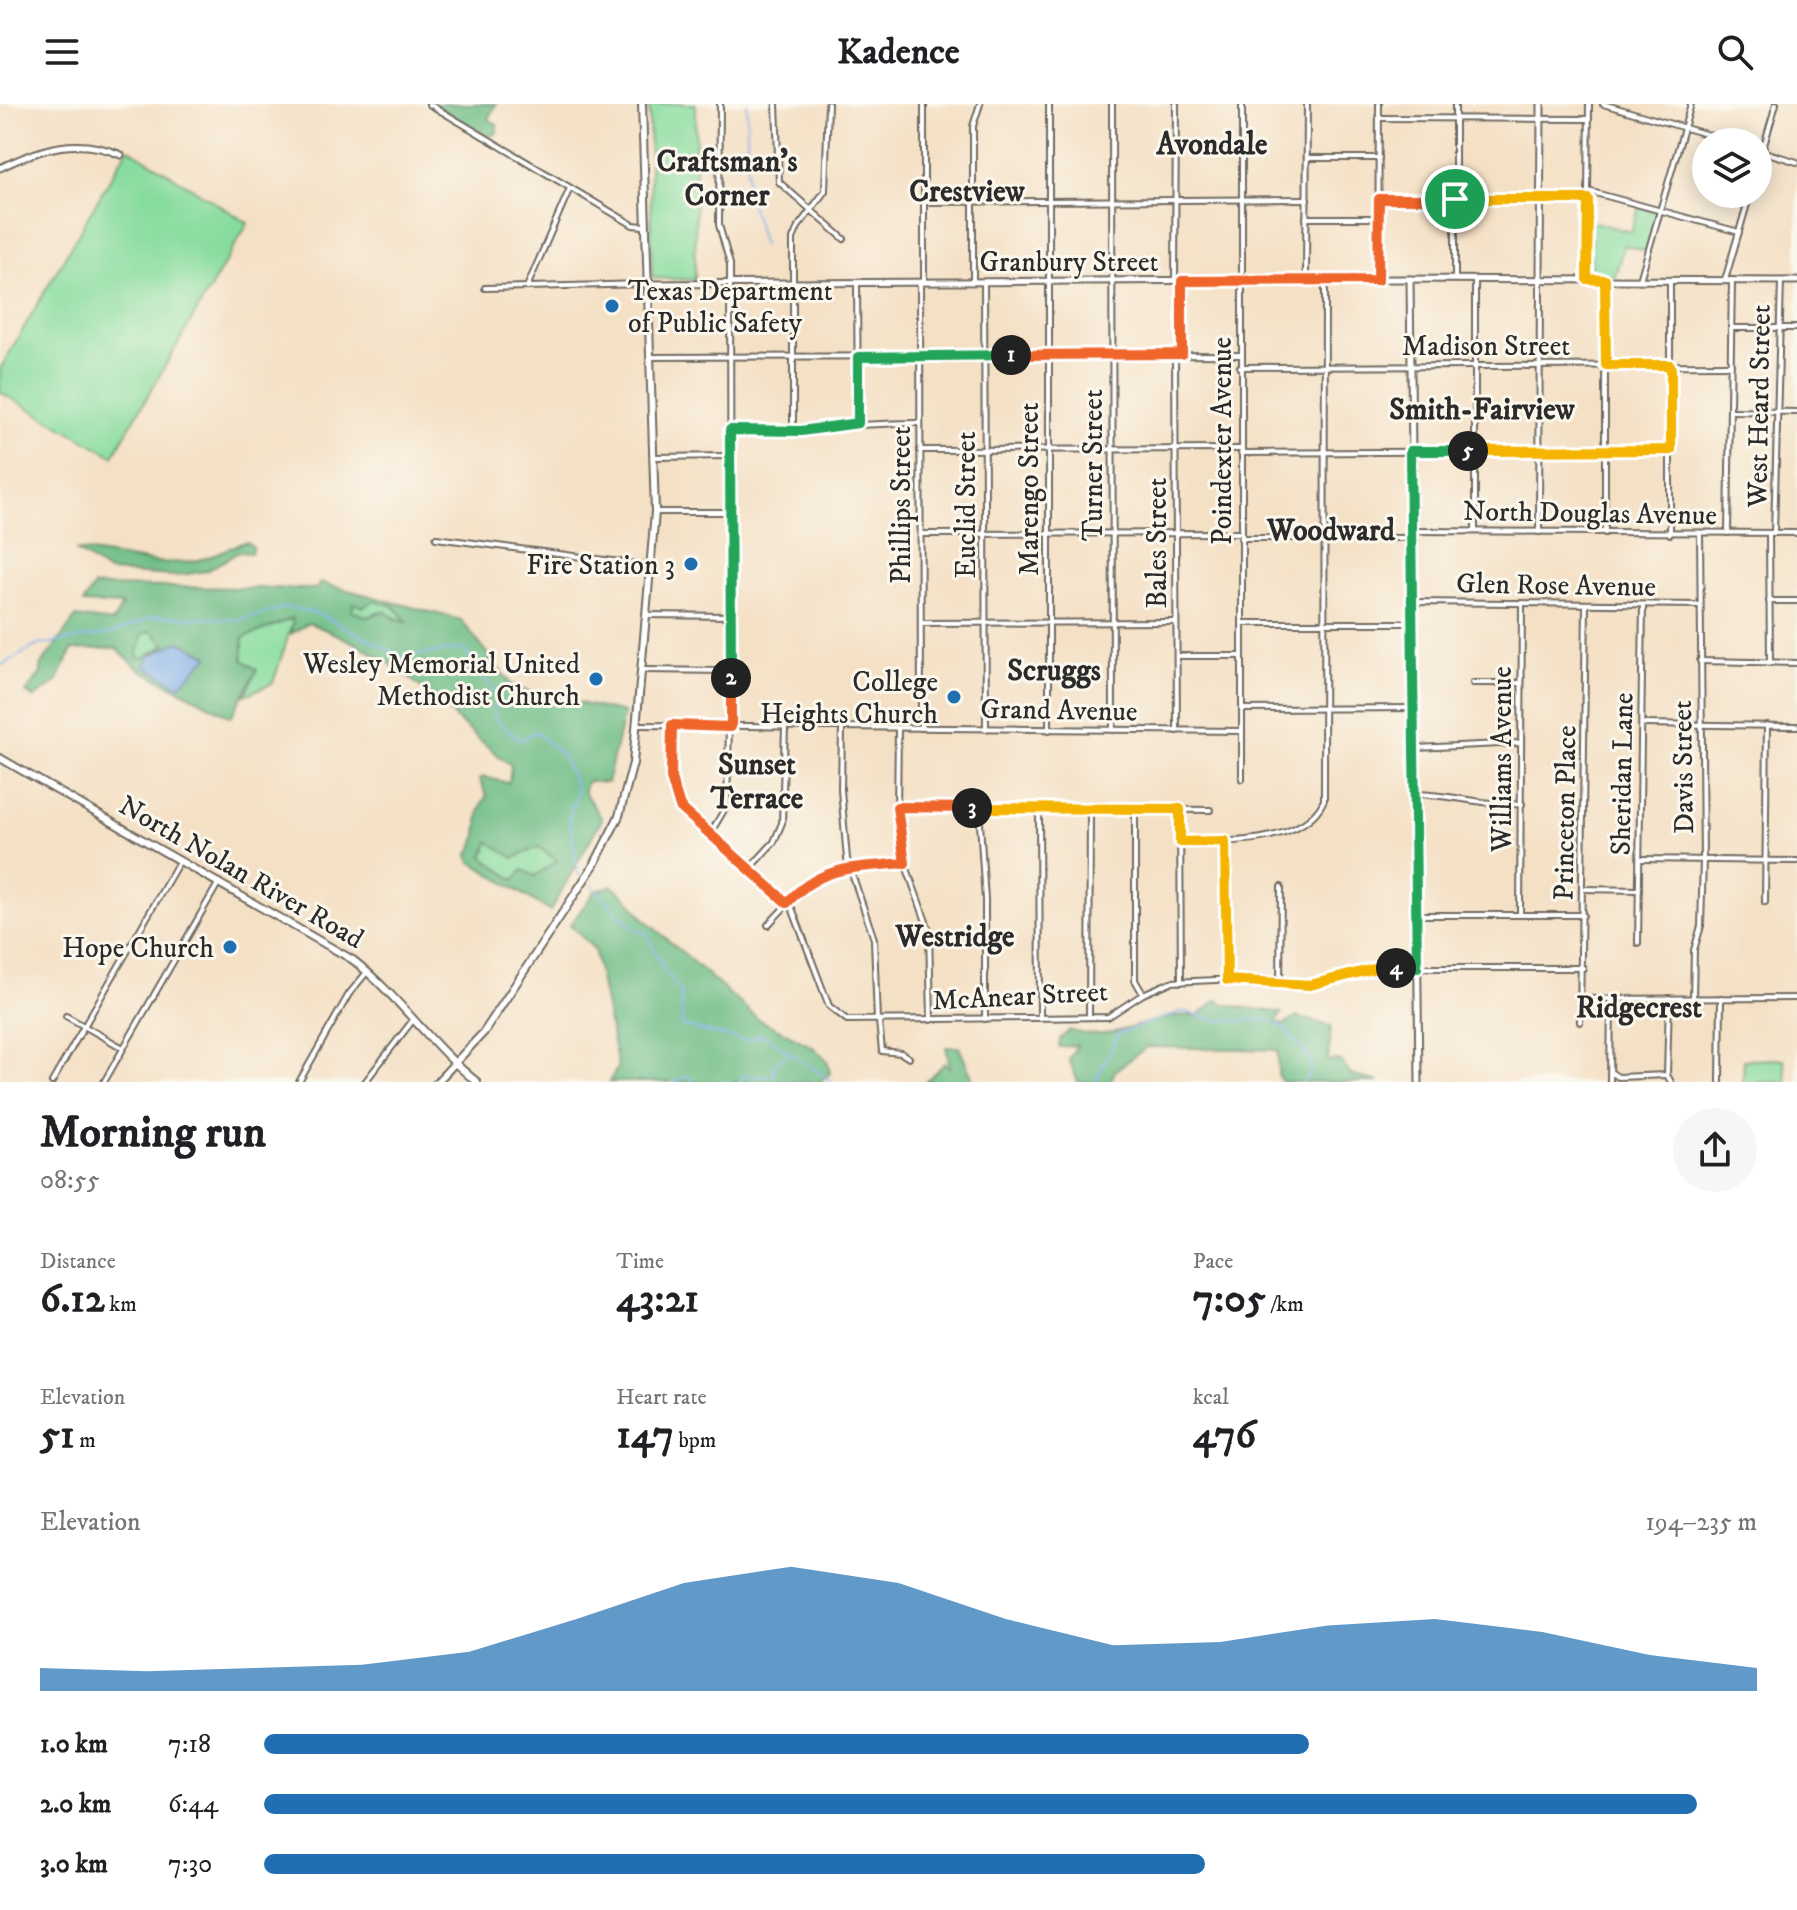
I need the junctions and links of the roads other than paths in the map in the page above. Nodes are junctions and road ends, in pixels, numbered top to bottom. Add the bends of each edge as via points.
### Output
1 (429, 104) edge
2 (642, 104) edge
3 (720, 104) edge
4 (776, 104) edge
5 (828, 104) edge
6 (924, 104) edge
7 (980, 104) edge
8 (1049, 104) edge
9 (1112, 104) edge
10 (1176, 104) edge
11 (1242, 104) edge
12 (1307, 104) edge
13 (1379, 104) edge
14 (1455, 104) edge
15 (1541, 104) edge
16 (1589, 104) edge
17 (1603, 104) edge
18 (1691, 104) edge
19 (1776, 104) edge
20 (1379, 118) junction
21 (1541, 118) junction
22 (1455, 119) junction
23 (1589, 119) junction
24 (1684, 127) junction
25 (1768, 128) edge
26 (1692, 129) edge
27 (1772, 154) edge
28 (121, 155) dead end
29 (1307, 158) junction
30 (1379, 158) junction
31 (1797, 162) edge
32 (0, 168) edge
33 (570, 188) junction
34 (1588, 191) junction
35 (1307, 199) junction
36 (1379, 199) junction
37 (1455, 199) junction
38 (1540, 199) junction
39 (1588, 199) junction
40 (1112, 200) junction
41 (1175, 200) junction
42 (1241, 200) junction
43 (973, 201) junction
44 (1049, 201) junction
45 (924, 202) junction
46 (1746, 208) edge
47 (1660, 210) junction
48 (811, 211) junction
49 (1306, 218) junction
50 (1379, 218) junction
51 (643, 226) junction
52 (1739, 232) junction
53 (844, 239) dead end
54 (1797, 271) edge
55 (1410, 279) junction
56 (1455, 279) junction
57 (1475, 279) junction
58 (1587, 279) junction
59 (1306, 280) junction
60 (1325, 280) junction
61 (1378, 280) junction
62 (1540, 280) junction
63 (1605, 280) junction
64 (1640, 280) junction
65 (1670, 280) junction
66 (1725, 280) junction
67 (1732, 280) junction
68 (1111, 281) junction
69 (1175, 281) junction
70 (1182, 281) junction
71 (1241, 281) junction
72 (1781, 281) junction
73 (1796, 281) edge
74 (922, 282) junction
75 (973, 282) junction
76 (984, 282) junction
77 (1049, 282) junction
78 (730, 283) junction
79 (794, 283) junction
80 (857, 283) junction
81 (645, 284) junction
82 (527, 287) junction
83 (485, 288) dead end
84 (1731, 328) junction
85 (1779, 328) junction
86 (1797, 328) edge
87 (1112, 354) junction
88 (1178, 354) junction
89 (1048, 355) junction
90 (1240, 355) junction
91 (920, 356) junction
92 (984, 356) junction
93 (650, 357) junction
94 (793, 357) junction
95 (858, 357) junction
96 (729, 358) junction
97 (1475, 364) junction
98 (1539, 364) junction
99 (1606, 365) junction
100 (1670, 365) junction
101 (1731, 365) junction
102 (1325, 366) junction
103 (1410, 366) junction
104 (1240, 367) junction
105 (1731, 411) junction
106 (1778, 412) junction
107 (1797, 412) edge
108 (858, 423) junction
109 (920, 423) junction
110 (730, 430) junction
111 (793, 431) junction
112 (1111, 448) junction
113 (1175, 448) junction
114 (984, 449) junction
115 (1048, 449) junction
116 (920, 450) junction
117 (1539, 450) junction
118 (1606, 450) junction
119 (1671, 450) junction
120 (1241, 451) junction
121 (1410, 451) junction
122 (1474, 451) junction
123 (1324, 452) junction
124 (730, 456) junction
125 (654, 457) junction
126 (655, 512) junction
127 (731, 512) junction
128 (1475, 530) junction
129 (1539, 532) junction
130 (1112, 533) junction
131 (1605, 533) junction
132 (1728, 533) junction
133 (1772, 533) junction
134 (1797, 533) edge
135 (921, 534) junction
136 (985, 534) junction
137 (1048, 534) junction
138 (1176, 534) junction
139 (1411, 534) junction
140 (1670, 534) junction
141 (1700, 534) junction
142 (1241, 536) junction
143 (436, 538) dead end
144 (1324, 538) junction
145 (651, 566) junction
146 (1769, 601) junction
147 (1797, 601) edge
148 (1411, 602) junction
149 (1522, 603) junction
150 (1586, 605) junction
151 (1643, 605) junction
152 (1700, 605) junction
153 (646, 615) junction
154 (731, 616) junction
155 (1049, 621) junction
156 (985, 622) junction
157 (1112, 622) junction
158 (1176, 622) junction
159 (921, 623) junction
160 (1242, 623) junction
161 (1325, 623) junction
162 (1412, 623) junction
163 (1177, 656) junction
164 (1242, 656) junction
165 (1700, 661) junction
166 (1770, 663) junction
167 (1797, 663) edge
168 (641, 670) junction
169 (731, 671) junction
170 (1473, 683) dead end
171 (1521, 683) junction
172 (1325, 708) junction
173 (1415, 708) junction
174 (1242, 709) junction
175 (1642, 724) junction
176 (1701, 724) junction
177 (637, 725) junction
178 (672, 725) junction
179 (1767, 725) junction
180 (1797, 726) edge
181 (730, 727) junction
182 (785, 727) junction
183 (842, 728) junction
184 (898, 728) junction
185 (921, 728) junction
186 (986, 729) junction
187 (1049, 730) junction
188 (1113, 730) junction
189 (1177, 731) junction
190 (1242, 731) junction
191 (1521, 743) junction
192 (1416, 748) junction
193 (0, 758) edge
194 (1242, 779) dead end
195 (1417, 794) junction
196 (1522, 804) junction
197 (897, 807) junction
198 (979, 808) junction
199 (1039, 808) junction
200 (1090, 809) junction
201 (1135, 809) junction
202 (1180, 809) junction
203 (1210, 810) dead end
204 (710, 834) junction
205 (1225, 841) junction
206 (1180, 842) junction
207 (1640, 859) junction
208 (180, 860) junction
209 (1703, 860) junction
210 (1766, 861) junction
211 (1797, 861) edge
212 (905, 863) junction
213 (749, 869) junction
214 (849, 869) junction
215 (219, 882) junction
216 (1281, 887) dead end
217 (1583, 889) junction
218 (1639, 890) junction
219 (1765, 902) dead end
220 (787, 903) junction
221 (1417, 915) junction
222 (1520, 915) junction
223 (1583, 915) junction
224 (768, 925) dead end
225 (1638, 943) dead end
226 (1417, 968) junction
227 (1583, 968) junction
228 (367, 971) junction
229 (1227, 980) junction
230 (1181, 982) junction
231 (1280, 983) junction
232 (1143, 994) junction
233 (1611, 998) junction
234 (1669, 998) junction
235 (1693, 998) junction
236 (1721, 998) junction
237 (1797, 998) edge
238 (1582, 999) junction
239 (66, 1016) dead end
240 (1089, 1017) junction
241 (1040, 1018) junction
242 (985, 1019) junction
243 (413, 1020) junction
244 (931, 1020) junction
245 (878, 1021) junction
246 (1580, 1022) dead end
247 (84, 1026) junction
248 (124, 1048) junction
249 (909, 1058) dead end
250 (456, 1065) junction
251 (1612, 1073) junction
252 (1667, 1075) junction
253 (52, 1082) edge
254 (104, 1082) edge
255 (299, 1082) edge
256 (365, 1082) edge
257 (437, 1082) edge
258 (477, 1082) edge
259 (1419, 1082) edge
260 (1610, 1082) edge
261 (1671, 1082) edge
262 (1720, 1082) edge

1 - 33 street
2 - 51 main road
3 - 78 street via 719,225
4 - 48 street via 776,174
5 - 48 street via 828,182
6 - 45 street, Phillips Street
7 - 43 street via 973,126
8 - 44 street, Marengo Street
9 - 40 street, Turner Street
10 - 41 street
11 - 42 street, Poindexter Avenue
12 - 29 street
13 - 20 street
14 - 22 street
15 - 21 street
16 - 23 street
17 - 24 street
18 - 24 street
19 - 25 street
20 - 22 street
20 - 30 street
21 - 22 street
21 - 23 street
21 - 38 street
22 - 37 street
23 - 34 street
24 - 26 street
24 - 47 street
27 - 31 street
28 - 32 street via 66,144
29 - 30 street
29 - 35 street
30 - 36 street
33 - 51 street
33 - 82 street
34 - 39 street
34 - 47 street
35 - 42 street
35 - 49 street
36 - 37 street
36 - 50 street
37 - 38 street
37 - 56 street
38 - 39 street
38 - 62 street
39 - 58 street
40 - 41 street
40 - 44 street
40 - 68 street, Turner Street
41 - 42 street
41 - 69 street
42 - 71 street, Poindexter Avenue
43 - 44 street
43 - 45 street
43 - 75 street
44 - 77 street, Marengo Street
45 - 74 street, Phillips Street
46 - 52 street
47 - 52 street
47 - 64 street
48 - 53 street
48 - 79 street via 793,239
49 - 50 street
49 - 59 street
50 - 61 street
51 - 81 main road
52 - 66 street
54 - 73 street, West Heard Street
55 - 56 street, Granbury Street
55 - 61 street, Granbury Street
55 - 103 street
56 - 57 street, Granbury Street
57 - 62 street, Granbury Street
57 - 97 street
58 - 62 street, Granbury Street
58 - 63 street, Granbury Street
59 - 60 street, Granbury Street
59 - 71 street, Granbury Street
60 - 61 street, Granbury Street
60 - 102 street
62 - 98 street
63 - 64 street, Granbury Street
63 - 99 street
64 - 65 street, Granbury Street
65 - 66 street, Granbury Street
65 - 100 street
66 - 67 street, Granbury Street
67 - 72 street, Granbury Street
67 - 84 street
68 - 69 street, Granbury Street
68 - 77 street, Granbury Street
68 - 87 street, Turner Street
69 - 70 street, Granbury Street
70 - 71 street, Granbury Street
70 - 88 street, Bales Street
71 - 90 street, Poindexter Avenue
72 - 73 street, Granbury Street
72 - 85 street, West Heard Street
74 - 75 street, Granbury Street
74 - 80 street, Granbury Street
74 - 91 street, Phillips Street
75 - 76 street, Granbury Street
76 - 77 street, Granbury Street
76 - 92 street, Euclid Street
77 - 89 street, Marengo Street
78 - 79 street, Granbury Street
78 - 81 street, Granbury Street
78 - 96 street
79 - 80 street, Granbury Street
79 - 94 street
80 - 95 street
81 - 82 street, Granbury Street
81 - 93 main road
82 - 83 street, Granbury Street
84 - 85 street
84 - 101 street
85 - 86 street
85 - 106 street, West Heard Street
87 - 88 street
87 - 89 street
87 - 112 street, Turner Street
88 - 90 street
88 - 113 street, Bales Street
89 - 92 street
89 - 115 street, Marengo Street
90 - 104 street, Poindexter Avenue
91 - 92 street
91 - 95 street
91 - 109 street, Phillips Street
92 - 114 street, Euclid Street
93 - 96 street
93 - 125 main road
94 - 95 street
94 - 96 street
94 - 111 street
95 - 108 street
96 - 110 street
97 - 98 street, Madison Street
97 - 103 street, Madison Street
97 - 122 street
98 - 99 street, Madison Street
98 - 117 street
99 - 100 street, Madison Street
99 - 118 street
100 - 101 street, Madison Street
100 - 119 street
101 - 105 street
102 - 103 street, Madison Street
102 - 104 street, Madison Street
102 - 123 street
103 - 121 street
104 - 120 street, Poindexter Avenue
105 - 106 street
105 - 132 street
106 - 107 street
106 - 133 street, West Heard Street
108 - 109 street
108 - 111 street
109 - 116 street, Phillips Street
110 - 111 street
110 - 124 street
112 - 113 street
112 - 115 street
112 - 130 street, Turner Street
113 - 120 street
113 - 138 street, Bales Street
114 - 115 street
114 - 116 street
114 - 136 street, Euclid Street
115 - 137 street, Marengo Street
116 - 135 street, Phillips Street
117 - 118 street
117 - 122 street
117 - 129 street
118 - 119 street
118 - 131 street
119 - 140 street
120 - 123 street
120 - 142 street, Poindexter Avenue
121 - 122 street
121 - 123 street
121 - 139 street
122 - 128 street
123 - 144 street
124 - 125 street
124 - 127 street
125 - 126 main road
126 - 127 street
126 - 145 main road
127 - 154 street
128 - 129 street, North Douglas Avenue
128 - 139 street, North Douglas Avenue
129 - 131 street, North Douglas Avenue
130 - 137 street, North Douglas Avenue
130 - 138 street, North Douglas Avenue
130 - 157 street, Turner Street
131 - 140 street, North Douglas Avenue
132 - 133 street, North Douglas Avenue
132 - 141 street, North Douglas Avenue
133 - 134 street, North Douglas Avenue
133 - 146 street, West Heard Street
135 - 136 street, North Douglas Avenue
135 - 159 street, Phillips Street
136 - 137 street, North Douglas Avenue
136 - 156 street, Euclid Street
137 - 155 street, Marengo Street
138 - 142 street, North Douglas Avenue
138 - 158 street, Bales Street
139 - 144 street, North Douglas Avenue
139 - 148 street
140 - 141 street, North Douglas Avenue
141 - 152 street, Davis Street
142 - 144 street, North Douglas Avenue
142 - 160 street, Poindexter Avenue
143 - 145 street
144 - 161 street
145 - 153 main road
146 - 147 street
146 - 166 street, West Heard Street
148 - 149 street, Glen Rose Avenue
148 - 162 street
149 - 150 street, Glen Rose Avenue
149 - 171 street, Williams Avenue
150 - 151 street, Glen Rose Avenue
150 - 217 street, Princeton Place
151 - 152 street, Glen Rose Avenue
151 - 175 street, Sheridan Lane
152 - 165 street, Davis Street
153 - 154 street
153 - 168 main road
154 - 169 street
155 - 156 street
155 - 157 street
155 - 187 street, Marengo Street
156 - 159 street
156 - 186 street, Euclid Street
157 - 158 street
157 - 188 street, Turner Street
158 - 163 street, Bales Street
159 - 185 street, Phillips Street
160 - 161 street
160 - 164 street, Poindexter Avenue
161 - 162 street
161 - 172 street
162 - 173 street
163 - 164 street
163 - 189 street, Bales Street
164 - 174 street, Poindexter Avenue
165 - 166 street
165 - 176 street, Davis Street
166 - 167 street
168 - 169 street
168 - 177 main road
169 - 181 street
170 - 171 street
171 - 191 street, Williams Avenue
172 - 173 street
172 - 174 street
172 - 205 street via 1325,793 1316,814 1256,840
173 - 192 street
174 - 190 street, Poindexter Avenue
175 - 176 street
175 - 207 street, Sheridan Lane
176 - 179 street
176 - 209 street, Davis Street
177 - 178 street, Grand Avenue
177 - 250 main road via 629,784 604,848 484,1032
178 - 181 street, Grand Avenue
178 - 204 street via 674,793 684,812
179 - 180 street
179 - 210 street
181 - 182 street, Grand Avenue
181 - 204 street via 727,805
182 - 183 street, Grand Avenue
182 - 213 street via 782,823 774,842
183 - 184 street, Grand Avenue
183 - 214 street via 841,799
184 - 185 street, Grand Avenue
184 - 197 street
185 - 186 street, Grand Avenue
186 - 187 street, Grand Avenue
187 - 188 street, Grand Avenue
188 - 189 street, Grand Avenue
189 - 190 street, Grand Avenue
190 - 194 street, Poindexter Avenue
191 - 192 street
191 - 196 street, Williams Avenue
192 - 195 street
193 - 208 main road, North Nolan River Road
195 - 196 street
195 - 221 street
196 - 222 street, Williams Avenue
197 - 198 street
197 - 212 street
198 - 199 street
198 - 242 street
199 - 200 street
199 - 241 street
200 - 201 street
200 - 240 street
201 - 202 street
201 - 232 street via 1135,980
202 - 203 street
202 - 206 street
204 - 213 street
205 - 206 street
205 - 229 street
206 - 230 street
207 - 209 street
207 - 218 street, Sheridan Lane
208 - 215 main road, North Nolan River Road
208 - 247 street
209 - 210 street
209 - 235 street, Davis Street
210 - 211 street
210 - 219 street
212 - 214 street
212 - 244 street via 929,930
213 - 220 street
214 - 220 street via 815,878
214 - 245 street via 874,939
215 - 228 main road, North Nolan River Road
215 - 248 street
216 - 231 street
217 - 218 street
217 - 223 street, Princeton Place
218 - 225 street, Sheridan Lane
220 - 224 street
220 - 245 street, McAnear Street via 798,918 834,1013 847,1020
221 - 222 street
221 - 226 street
222 - 223 street
223 - 227 street, Princeton Place
226 - 227 street, McAnear Street
226 - 231 street, McAnear Street via 1373,969 1310,985
226 - 259 street
227 - 238 street, Princeton Place
228 - 243 main road, North Nolan River Road
228 - 255 street
229 - 230 street, McAnear Street
229 - 231 street, McAnear Street
230 - 232 street, McAnear Street
232 - 240 street, McAnear Street via 1108,1017
233 - 234 street
233 - 238 street
233 - 251 street
234 - 235 street
234 - 252 street
235 - 236 street
236 - 237 street
236 - 262 street
238 - 246 street, Princeton Place
239 - 247 street
240 - 241 street, McAnear Street
241 - 242 street, McAnear Street
242 - 244 street, McAnear Street
243 - 250 main road, North Nolan River Road
243 - 256 street
244 - 245 street, McAnear Street
245 - 249 street via 882,1051
247 - 248 street
247 - 253 street
248 - 254 street
250 - 257 main road
250 - 258 main road, North Nolan River Road
251 - 252 street
251 - 260 street
252 - 261 street

